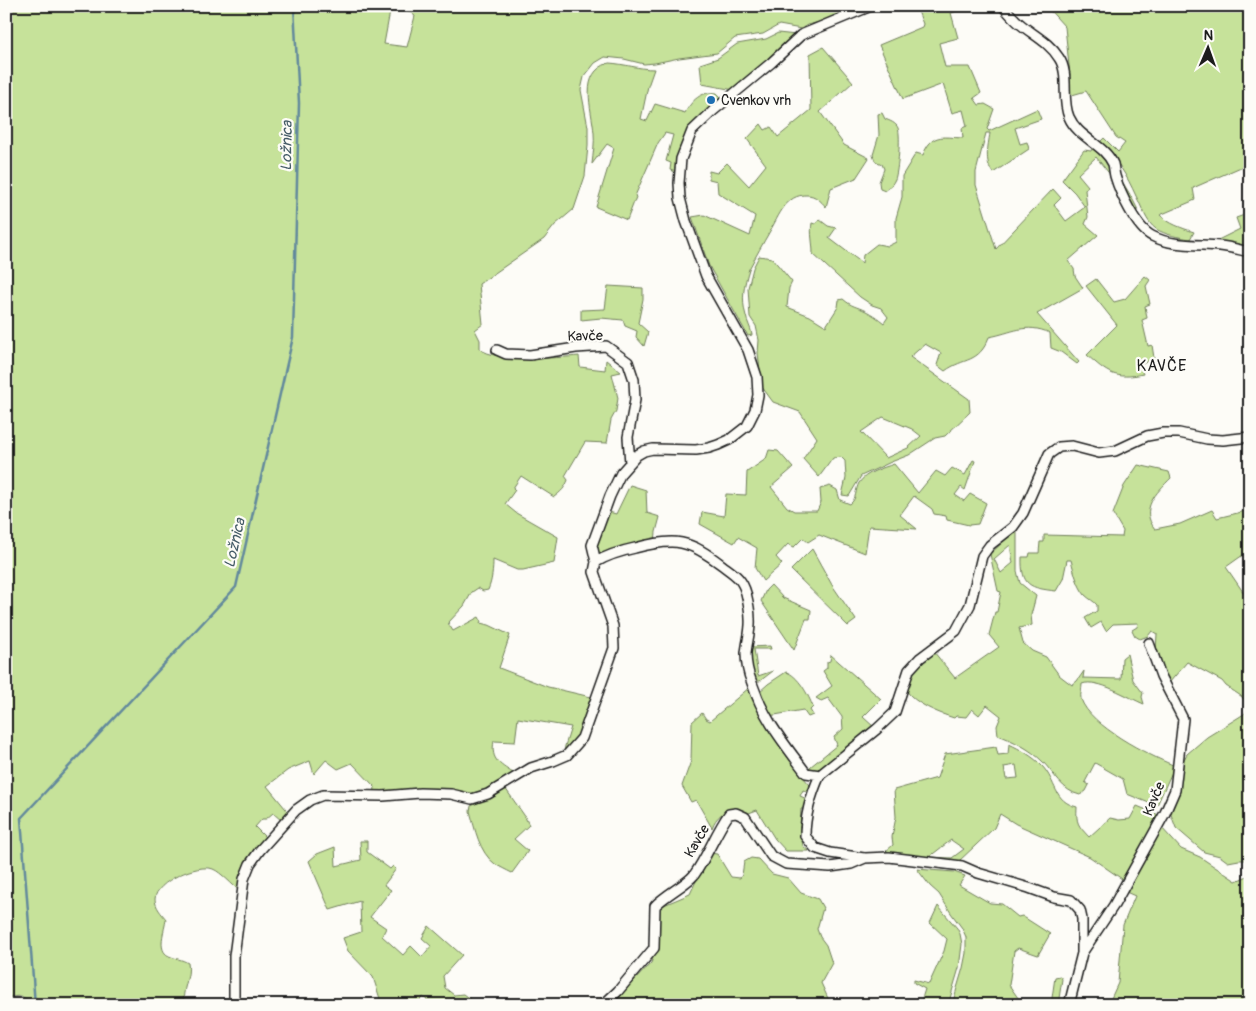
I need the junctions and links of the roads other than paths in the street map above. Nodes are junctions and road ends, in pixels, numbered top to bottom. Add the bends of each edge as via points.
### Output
1 (871, 6) edge
2 (1004, 6) edge
3 (1250, 252) edge
4 (497, 350) dead end
5 (1250, 437) edge
6 (630, 463) junction
7 (596, 562) junction
8 (1149, 643) dead end
9 (820, 775) junction
10 (865, 858) junction
11 (1082, 953) junction
12 (234, 1005) edge
13 (603, 1005) edge
14 (1069, 1005) edge

1 - 6 street via 801,35 692,131 681,159 680,198 706,276 748,350 757,377 758,395 747,426 729,440 696,450 644,451
2 - 3 street via 1017,22 1052,48 1061,60 1069,118 1076,129 1107,154 1128,206 1143,230 1168,242
4 - 6 street, Kavče via 506,354 530,354 606,346 628,362 634,380 635,400 628,437
5 - 9 street via 1207,440 1179,433 1163,433 1147,436 1115,451 1099,453 1072,446 1049,454 1023,513 982,556 970,605 956,631 909,670 895,712
6 - 7 street via 615,484 592,545
7 - 9 street via 622,551 673,540 692,545 741,579 750,620 746,653 752,685 781,740 806,773
7 - 12 street via 594,572 613,626 614,648 582,738 567,755 531,768 488,794 472,799 420,792 383,796 323,795 296,810 260,850 244,879 234,956
8 - 11 street, Kavče via 1161,676 1183,719 1175,790 1166,813
9 - 10 street, Kavče via 810,797 804,836 815,848 830,854
10 - 11 street, Kavče via 889,857 962,866 1054,898 1071,900 1080,910 1082,919
10 - 13 street, Kavče via 830,867 786,864 771,856 745,817 729,814 693,876 655,906 654,948
11 - 14 street, Kavče

